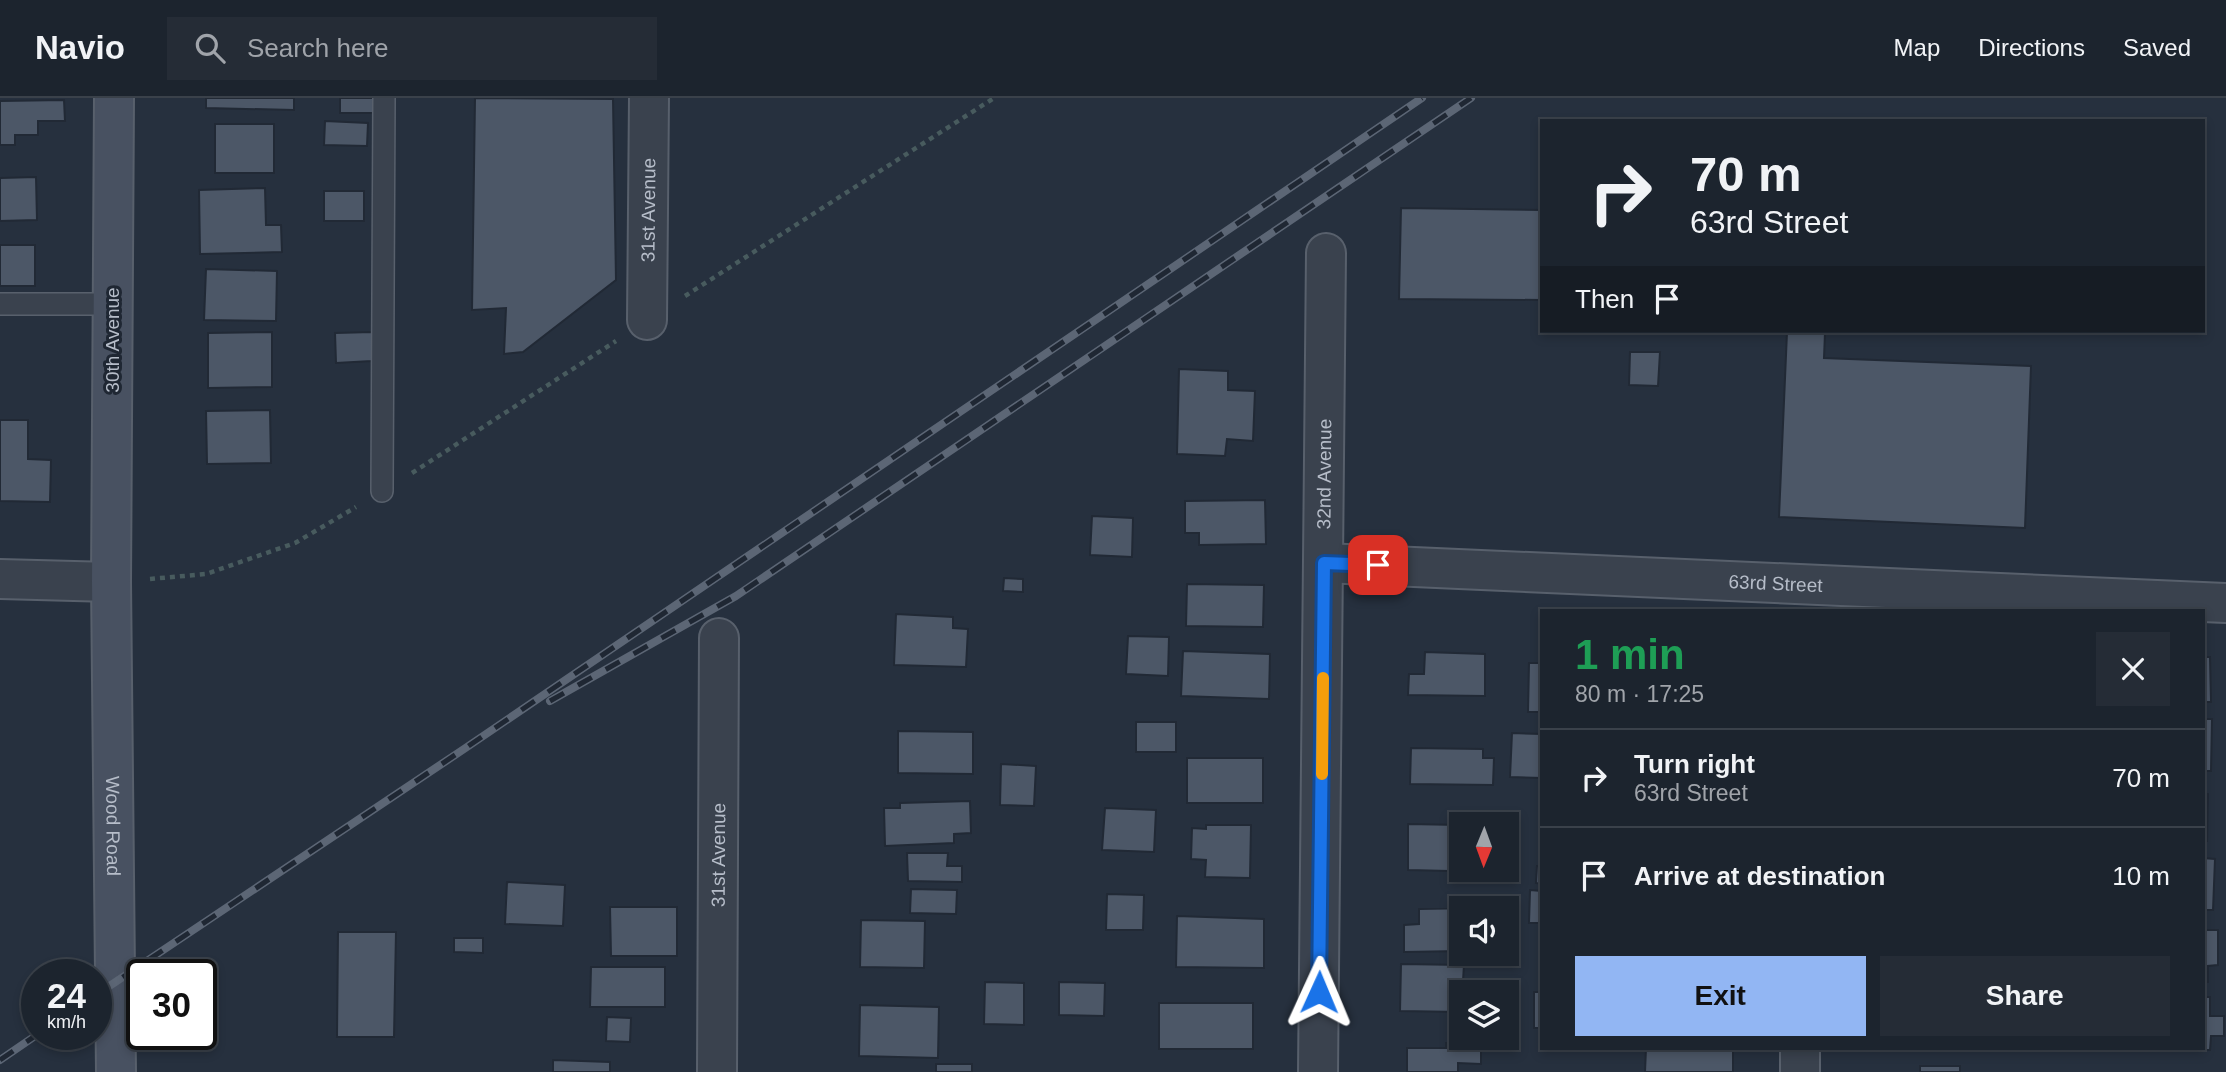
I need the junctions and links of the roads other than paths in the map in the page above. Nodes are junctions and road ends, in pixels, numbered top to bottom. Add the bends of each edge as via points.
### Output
1 (114, 98) edge
2 (384, 98) edge
3 (649, 98) edge
4 (1326, 253) dead end
5 (113, 303) junction
6 (0, 304) edge
7 (648, 320) road end
8 (382, 491) road end
9 (1324, 563) junction
10 (0, 579) edge
11 (111, 582) junction
12 (1805, 597) edge
13 (2226, 603) edge
14 (719, 638) dead end
15 (1800, 1050) edge
16 (116, 1072) edge
17 (718, 1072) edge
18 (1318, 1072) edge
19 (1800, 1072) edge

1 - 5 street, 30th Avenue
2 - 8 lane
3 - 7 street, 31st Avenue
4 - 9 street, 32nd Avenue
5 - 6 lane
5 - 11 street, 30th Avenue
9 - 12 street, 63rd Street
9 - 18 street, 32nd Avenue
10 - 11 street
11 - 16 street, Wood Road
12 - 13 street, 63rd Street
14 - 17 street, 31st Avenue
15 - 19 street

